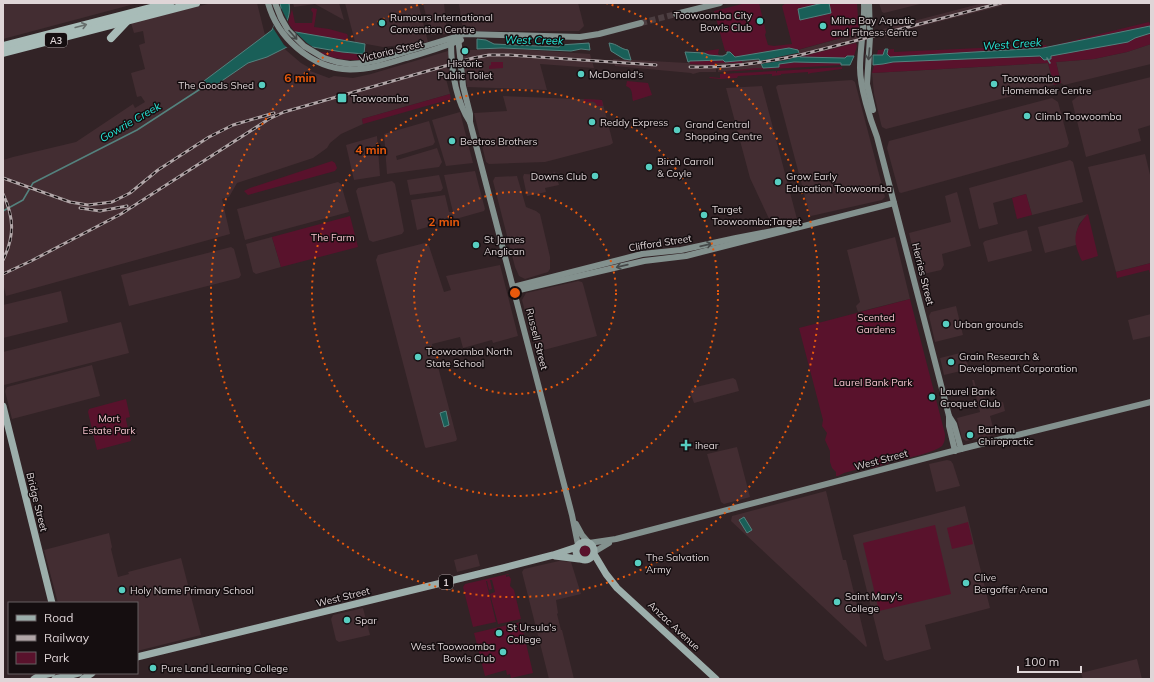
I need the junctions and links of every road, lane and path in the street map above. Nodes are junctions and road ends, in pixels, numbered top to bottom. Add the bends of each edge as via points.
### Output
1 (170, 3) edge
2 (196, 3) edge
3 (268, 3) edge
4 (275, 3) edge
5 (720, 3) edge
6 (864, 3) edge
7 (869, 3) edge
8 (676, 14) tunnel mouth
9 (128, 21) junction
10 (641, 23) tunnel mouth
11 (111, 38) dead end
12 (455, 40) junction
13 (3, 46) edge
14 (3, 53) edge
15 (877, 137) junction
16 (894, 203) junction
17 (788, 229) junction
18 (654, 256) junction
19 (514, 289) junction
20 (1151, 402) edge
21 (3, 406) edge
22 (958, 450) junction
23 (572, 515) junction
24 (616, 539) junction
25 (588, 543) junction
26 (577, 546) junction
27 (553, 555) junction
28 (592, 555) junction
29 (579, 559) junction
30 (52, 602) edge
31 (138, 657) edge
32 (48, 674) edge
33 (72, 675) edge
34 (34, 679) edge
35 (56, 679) edge
36 (716, 679) edge

13 -> 1 highway, A3
2 - 9 highway, A3
3 - 12 main road, Victoria Street via 275,22 289,40 302,53 329,67 357,70 379,66
4 -> 12 main road, Victoria Street via 278,13 293,36 313,53 337,62 363,63
5 - 8 main road
6 - 15 main road, Herries Street via 860,72
7 -> 15 main road, Herries Street via 867,84 877,126
9 - 11 highway
9 - 14 highway, A3
10 - 12 main road, Victoria Street via 580,37 474,34
12 - 19 main road, Russell Street via 456,88 470,122
15 - 16 main road, Herries Street
16 - 17 main road, Clifford Street
16 - 22 main road, Herries Street via 949,416 949,426
18 -> 17 main road, Clifford Street
17 - 18 main road, Clifford Street via 774,235 686,256
18 - 19 main road, Clifford Street via 642,254
19 - 23 main road, Russell Street
20 - 22 main road, West Street
21 - 30 main road, Bridge Street
22 - 24 main road, West Street / 1
23 - 25 main road, Russell Street
23 - 26 main road, Russell Street
24 - 25 main road, West Street / 1
24 - 28 main road, West Street / 1
25 - 26 main road, 1 via 582,542
25 - 28 main road via 593,547
26 - 27 main road, West Street / 1
26 - 29 main road
27 - 29 main road, West Street / 1
27 - 31 main road, West Street / 1
28 - 29 main road, 1 via 584,561
28 - 36 main road, Anzac Avenue via 594,564 606,580
32 - 34 main road
33 - 35 main road

